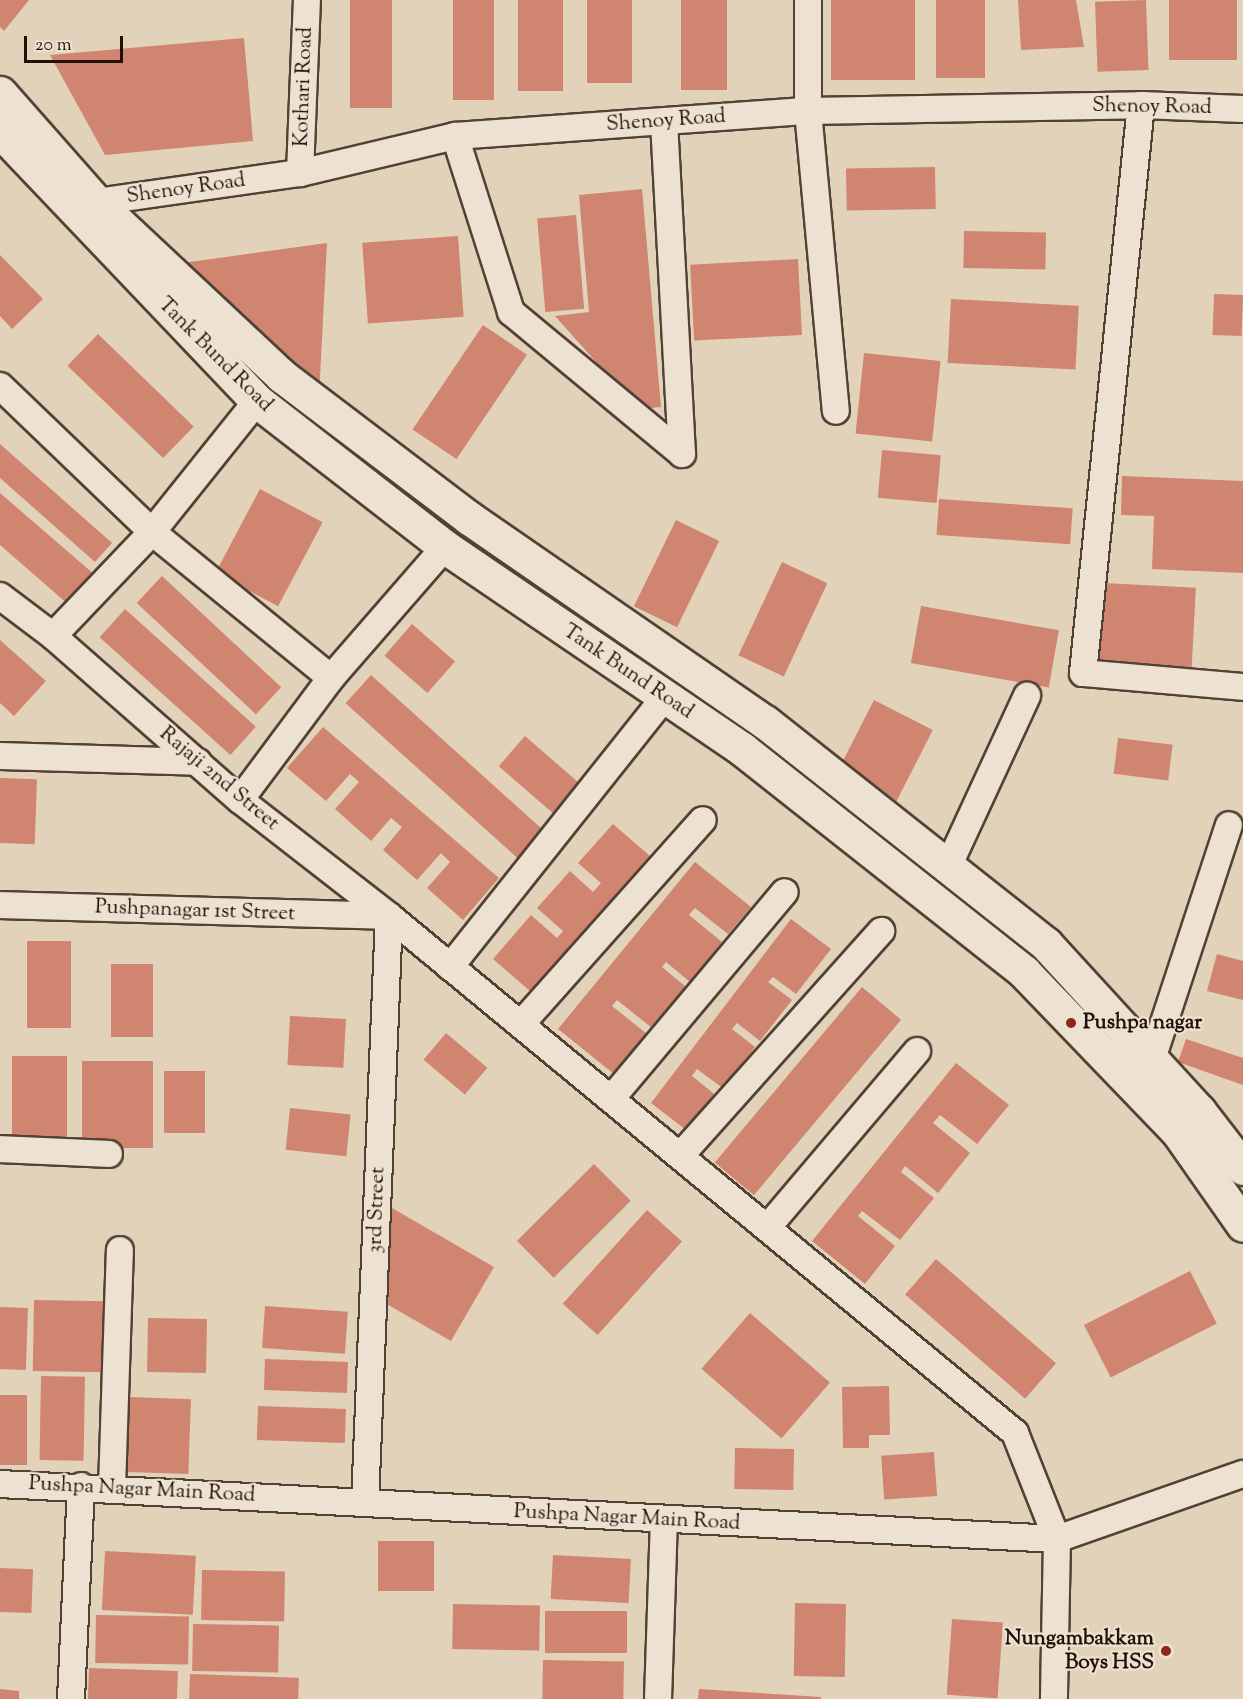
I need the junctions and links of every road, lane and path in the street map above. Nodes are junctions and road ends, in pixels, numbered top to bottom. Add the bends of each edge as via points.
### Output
1 (307, 0) edge
2 (808, 0) edge
3 (0, 93) edge
4 (1141, 105) junction
5 (1243, 109) edge
6 (808, 111) junction
7 (664, 121) junction
8 (0, 131) edge
9 (454, 136) junction
10 (300, 173) junction
11 (88, 209) junction
12 (0, 386) edge
13 (257, 401) junction
14 (836, 411) dead end
15 (152, 532) junction
16 (446, 547) junction
17 (0, 596) edge
18 (53, 636) junction
19 (331, 678) junction
20 (1243, 687) edge
21 (1027, 696) dead end
22 (665, 697) junction
23 (0, 756) edge
24 (198, 762) junction
25 (240, 800) junction
26 (703, 820) dead end
27 (1229, 825) dead end
28 (947, 869) junction
29 (785, 892) dead end
30 (0, 905) edge
31 (389, 916) junction
32 (881, 931) dead end
33 (450, 967) junction
34 (521, 1024) junction
35 (917, 1051) dead end
36 (1152, 1059) junction
37 (1134, 1087) junction
38 (611, 1100) junction
39 (0, 1149) edge
40 (108, 1154) dead end
41 (680, 1156) junction
42 (1243, 1168) edge
43 (1243, 1225) edge
44 (767, 1228) junction
45 (120, 1250) dead end
46 (1243, 1474) edge
47 (0, 1484) edge
48 (81, 1486) junction
49 (112, 1488) junction
50 (365, 1503) junction
51 (664, 1521) junction
52 (1058, 1539) junction
53 (71, 1699) edge
54 (658, 1699) edge
55 (1054, 1699) edge

1 - 10 street, Kothari Road
2 - 6 street
3 - 11 main road, Tank Bund Road
4 - 5 street, Shenoy Road
4 - 6 street, Shenoy Road
4 - 20 street via 1083,673
6 - 7 street, Shenoy Road
6 - 14 street
7 - 9 street, Shenoy Road
7 - 9 street via 682,454 511,312
8 - 11 main road, Tank Bund Road
9 - 10 street, Shenoy Road
10 - 11 street, Shenoy Road
11 - 13 main road, Tank Bund Road
11 - 28 main road, Tank Bund Road via 282,376 469,518 765,722
12 - 15 street
13 - 15 street
13 - 16 main road, Tank Bund Road
15 - 18 street
15 - 19 street
16 - 19 street
16 - 22 main road, Tank Bund Road
17 - 18 street, Rajaji 2nd Street
18 - 24 street, Rajaji 2nd Street
19 - 25 street
21 - 28 street
22 - 33 street
22 - 37 main road, Tank Bund Road via 741,749 1024,972
23 - 24 street
24 - 25 street, Rajaji 2nd Street
25 - 31 street, Rajaji 2nd Street
26 - 34 street
27 - 36 street
28 - 36 main road, Tank Bund Road via 1046,944
29 - 38 street
30 - 31 street, Pushpanagar 1st Street
31 - 33 street, Rajaji 2nd Street
31 - 50 street, 3rd Street
32 - 41 street
33 - 34 street, Rajaji 2nd Street
34 - 38 street, Rajaji 2nd Street
35 - 44 street
36 - 37 main road
36 - 42 main road, Tank Bund Road
37 - 43 main road, Tank Bund Road via 1178,1132
38 - 41 street, Rajaji 2nd Street
39 - 40 street
41 - 44 street, Rajaji 2nd Street
44 - 52 street, Rajaji 2nd Street via 1015,1433
45 - 49 street
46 - 52 street, Pushpa Nagar Main Road
47 - 48 street, Pushpa Nagar Main Road
48 - 49 street, Pushpa Nagar Main Road
48 - 53 street
49 - 50 street, Pushpa Nagar Main Road
50 - 51 street, Pushpa Nagar Main Road
51 - 52 street, Pushpa Nagar Main Road
51 - 54 street
52 - 55 street

